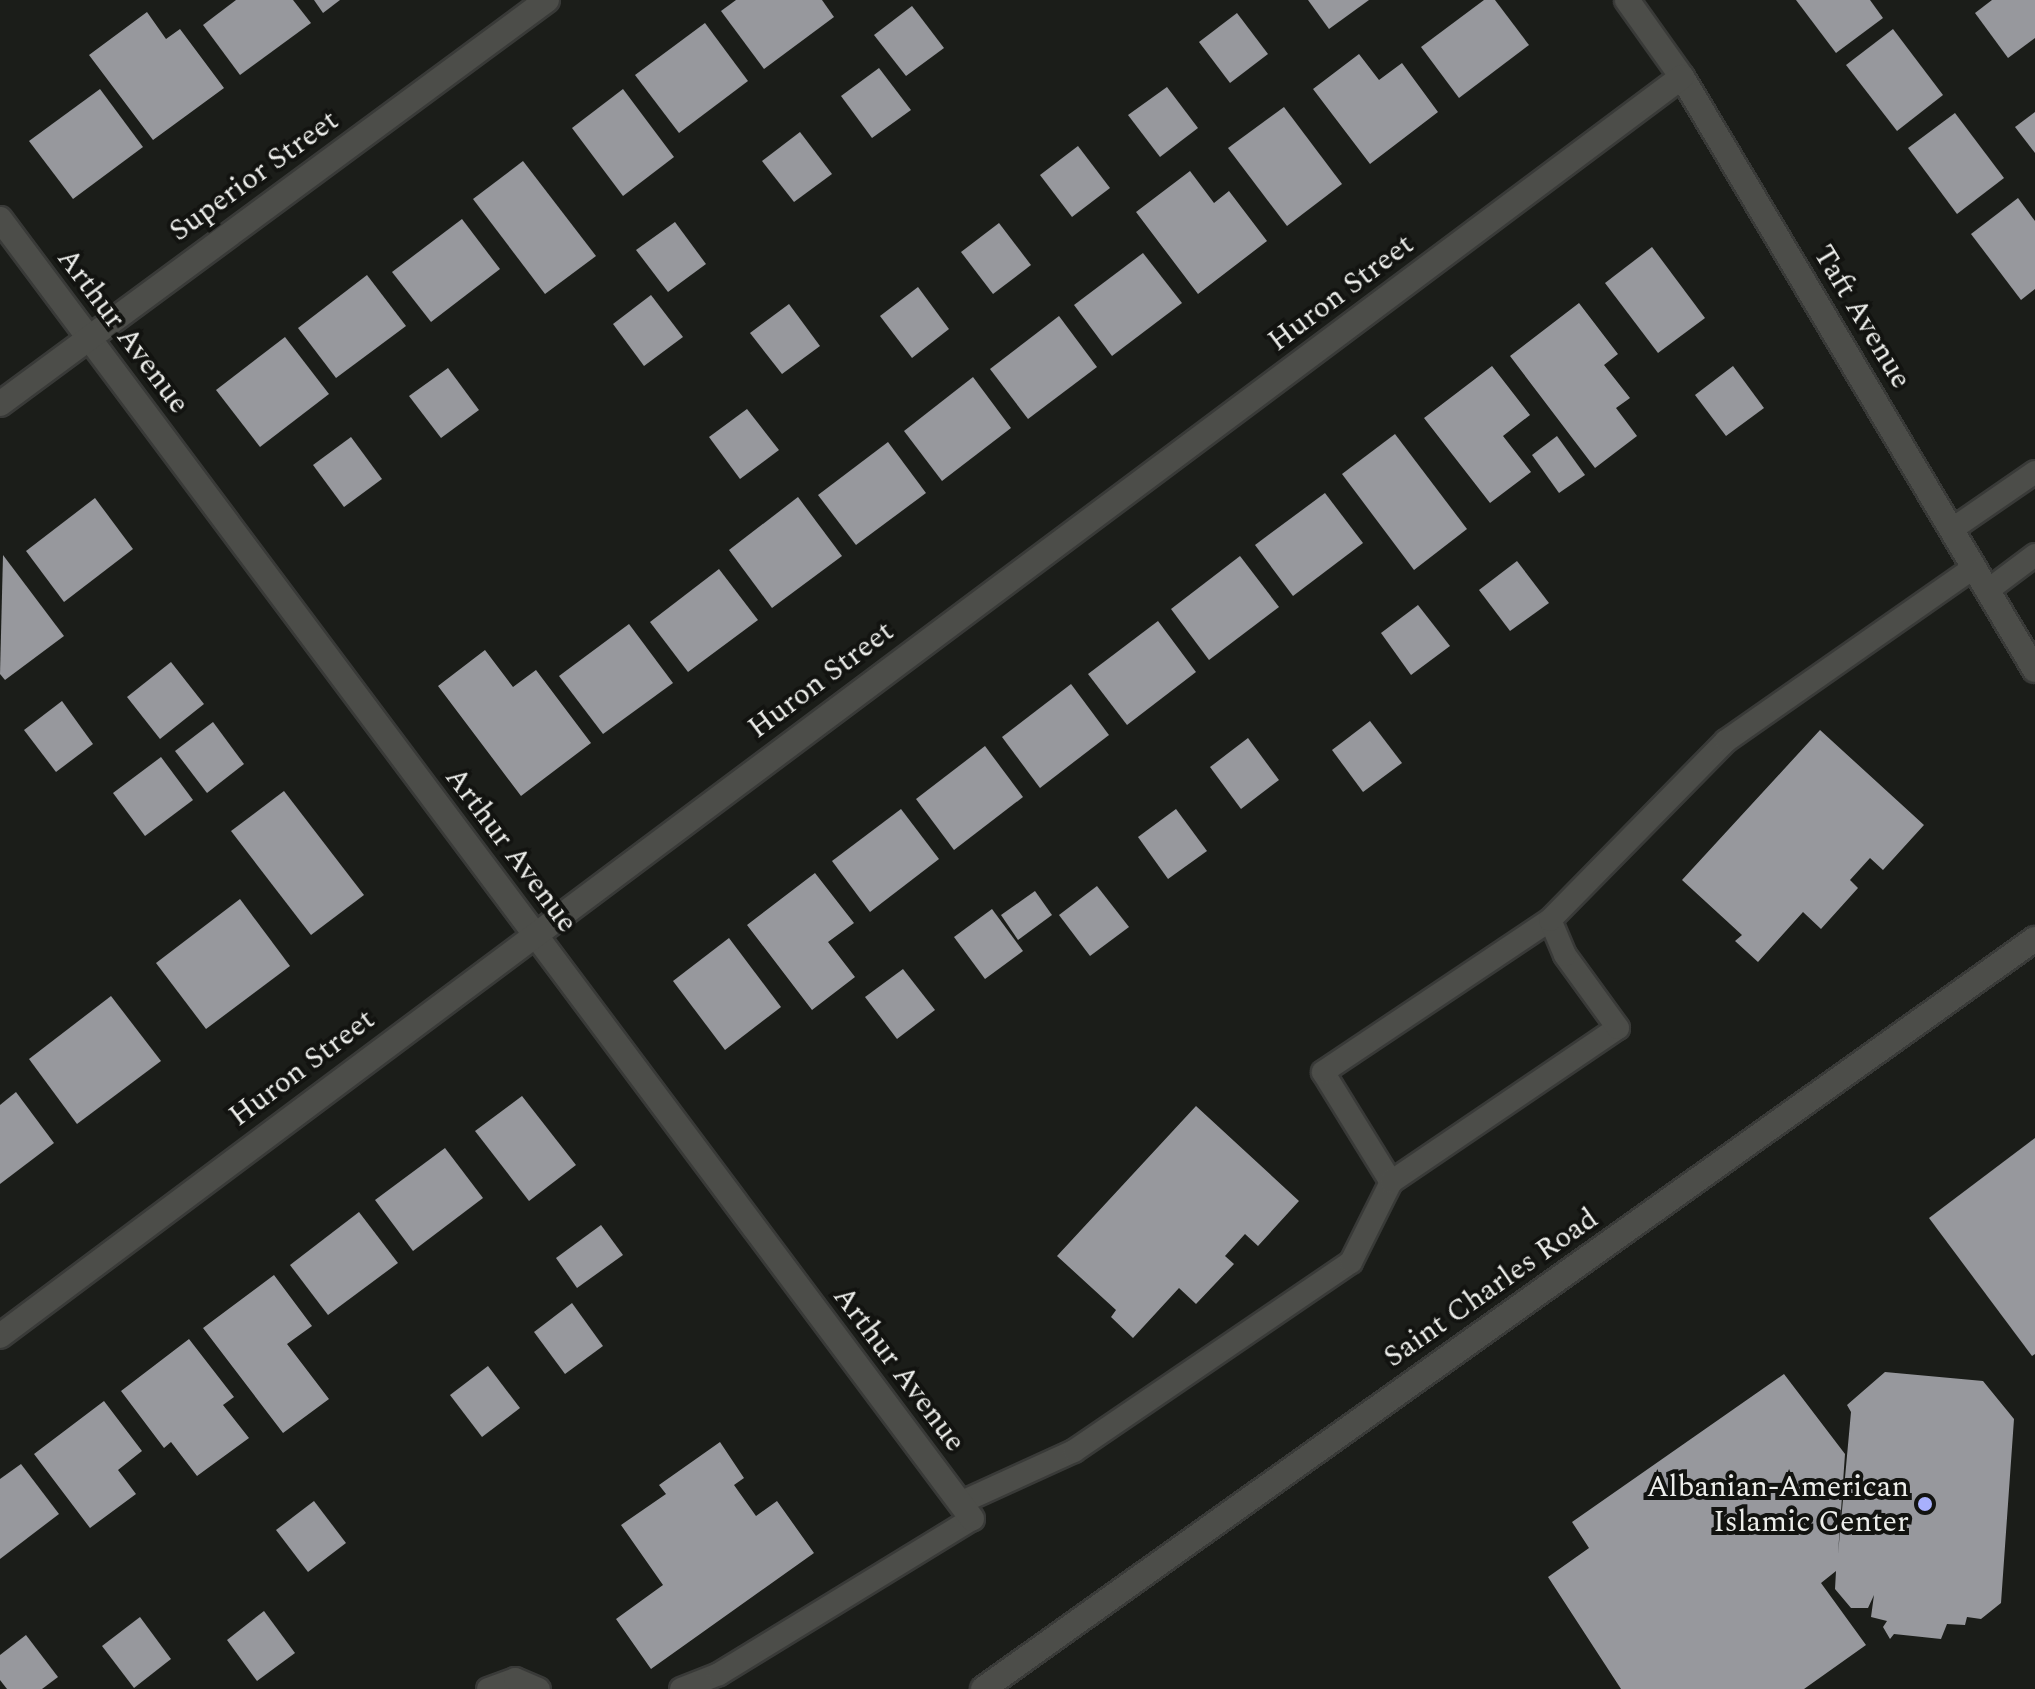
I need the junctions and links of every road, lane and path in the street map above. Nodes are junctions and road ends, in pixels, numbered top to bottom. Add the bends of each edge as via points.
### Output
1 (547, 0) edge
2 (1630, 1) edge
3 (1682, 77) junction
4 (0, 219) edge
5 (88, 338) junction
6 (0, 404) edge
7 (2035, 472) edge
8 (1951, 530) junction
9 (2035, 555) edge
10 (1973, 568) junction
11 (1987, 591) junction
12 (2035, 670) edge
13 (1550, 920) junction
14 (534, 933) junction
15 (2035, 939) edge
16 (1391, 1182) junction
17 (0, 1336) edge
18 (966, 1511) junction
19 (488, 1689) edge
20 (539, 1689) edge
21 (681, 1689) edge
22 (983, 1689) edge

1 - 5 street, Superior Street
2 - 3 street, Taft Avenue
3 - 8 street, Taft Avenue
3 - 14 street, Huron Street
4 - 5 street, Arthur Avenue
5 - 6 street, Superior Street
5 - 14 street, Arthur Avenue
7 - 8 lane
8 - 10 street, Taft Avenue
9 - 11 lane
10 - 11 street, Taft Avenue
10 - 13 lane via 1726,741
11 - 12 street, Taft Avenue
13 - 16 lane via 1323,1072
13 - 16 lane via 1565,955 1618,1028
14 - 17 street, Huron Street
14 - 18 street, Arthur Avenue
15 - 22 street, Saint Charles Road
16 - 18 lane via 1351,1262 1074,1451
18 - 21 lane via 719,1674
19 - 20 lane via 515,1679

